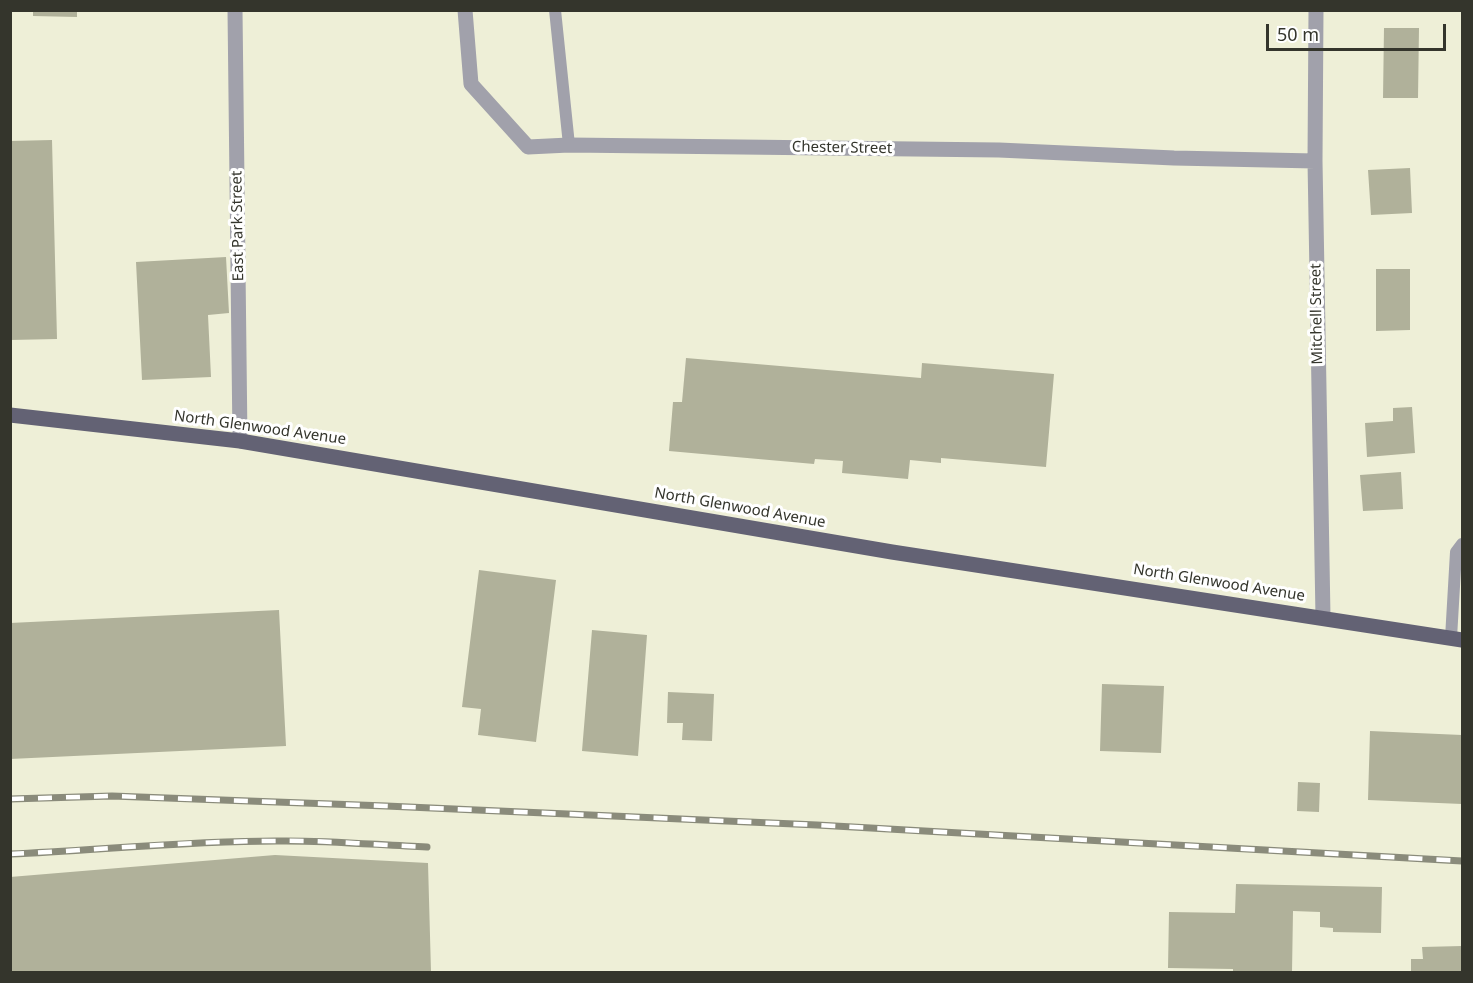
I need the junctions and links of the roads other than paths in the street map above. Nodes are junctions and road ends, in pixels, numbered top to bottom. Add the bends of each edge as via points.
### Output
1 (235, 10) edge
2 (465, 10) edge
3 (555, 10) edge
4 (1316, 10) edge
5 (569, 145) junction
6 (1315, 161) junction
7 (10, 416) edge
8 (240, 441) junction
9 (1462, 544) edge
10 (1323, 617) junction
11 (1457, 639) edge

1 - 8 street, East Park Street
2 - 5 street, Chester Street via 471,84 528,147
3 - 5 lane
4 - 6 street, Mitchell Street
5 - 6 street, Chester Street via 999,150
6 - 10 street, Mitchell Street
7 - 8 main road, North Glenwood Avenue
8 - 10 main road, North Glenwood Avenue via 892,552
9 - 11 lane via 1456,552
10 - 11 main road, North Glenwood Avenue

